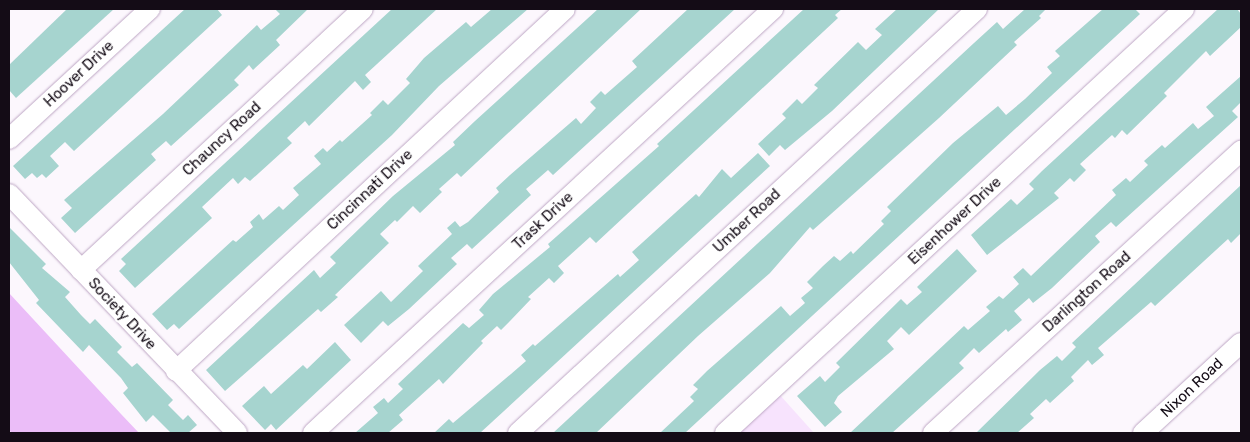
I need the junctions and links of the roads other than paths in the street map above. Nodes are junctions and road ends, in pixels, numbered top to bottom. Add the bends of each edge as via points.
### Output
1 (150, 9) edge
2 (363, 9) edge
3 (565, 9) edge
4 (773, 9) edge
5 (977, 9) edge
6 (1184, 9) edge
7 (9, 139) edge
8 (1241, 151) edge
9 (9, 194) edge
10 (81, 270) junction
11 (1241, 343) edge
12 (176, 371) junction
13 (237, 433) edge
14 (313, 433) edge
15 (518, 433) edge
16 (725, 433) edge
17 (933, 433) edge
18 (1143, 433) edge

1 - 7 street, Hoover Drive
2 - 10 street, Chauncy Road
3 - 12 street, Cincinnati Drive
4 - 14 street, Trask Drive
5 - 15 street, Umber Road
6 - 16 street, Eisenhower Drive
8 - 17 street, Darlington Road
9 - 10 street, Society Drive
10 - 12 street, Society Drive
11 - 18 street, Nixon Road
12 - 13 street, Society Drive

